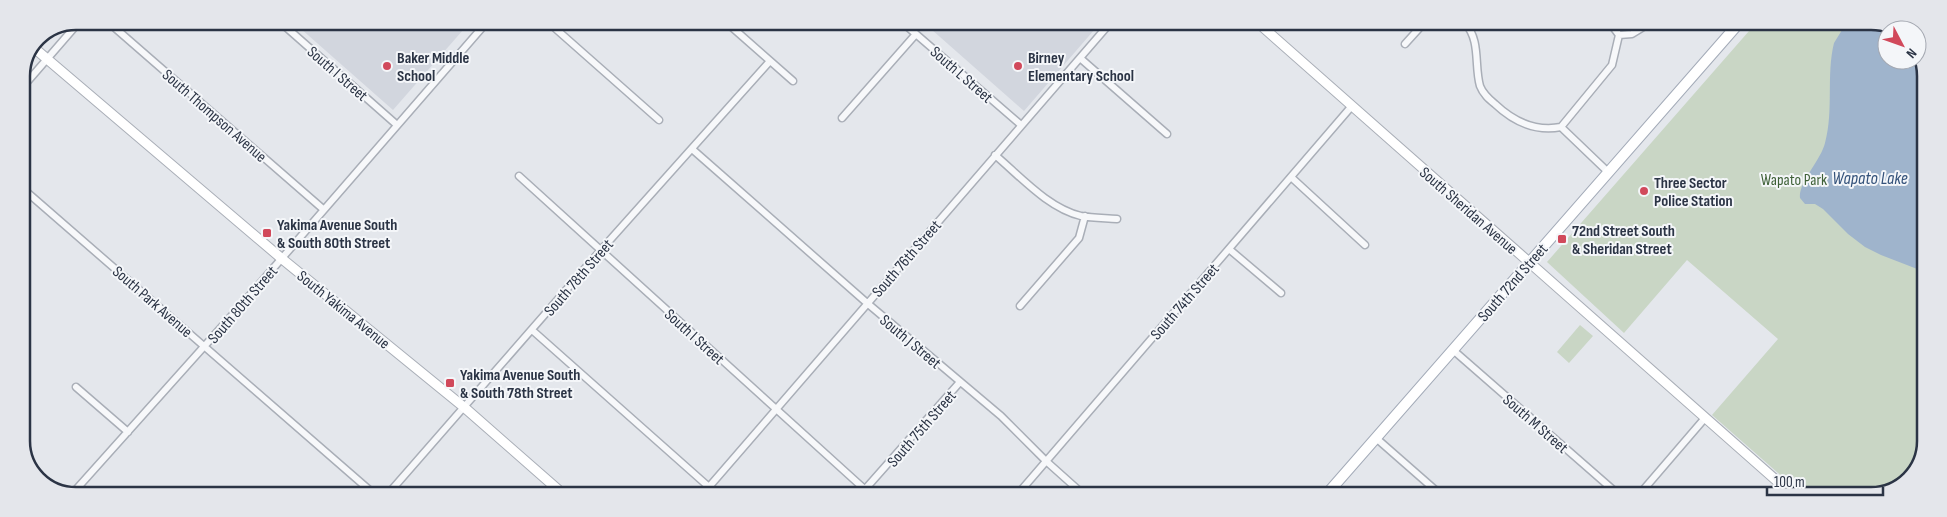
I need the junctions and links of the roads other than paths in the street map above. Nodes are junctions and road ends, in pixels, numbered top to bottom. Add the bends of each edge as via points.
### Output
1 (72, 30) edge
2 (116, 30) edge
3 (288, 30) edge
4 (480, 30) edge
5 (557, 30) edge
6 (735, 30) edge
7 (911, 30) edge
8 (1104, 30) edge
9 (1266, 30) edge
10 (1418, 30) edge
11 (1470, 30) edge
12 (1615, 30) edge
13 (1639, 30) edge
14 (1733, 30) edge
15 (916, 34) junction
16 (1619, 35) junction
17 (1405, 44) dead end
18 (38, 51) edge
19 (1080, 58) junction
20 (48, 59) junction
21 (770, 61) junction
22 (30, 80) edge
23 (793, 81) dead end
24 (1351, 107) junction
25 (842, 118) dead end
26 (659, 120) dead end
27 (397, 125) junction
28 (1021, 126) junction
29 (1561, 127) junction
30 (1166, 134) dead end
31 (692, 149) junction
32 (995, 155) junction
33 (1608, 172) junction
34 (519, 176) dead end
35 (1291, 177) junction
36 (30, 197) edge
37 (323, 209) junction
38 (1085, 216) junction
39 (1117, 219) dead end
40 (1365, 245) dead end
41 (1229, 248) junction
42 (601, 250) junction
43 (281, 258) junction
44 (1529, 262) junction
45 (1281, 293) dead end
46 (867, 303) junction
47 (1020, 306) dead end
48 (532, 330) junction
49 (205, 346) junction
50 (1453, 350) junction
51 (960, 382) junction
52 (76, 386) dead end
53 (465, 408) junction
54 (776, 410) junction
55 (1706, 418) junction
56 (128, 432) junction
57 (1376, 438) junction
58 (1046, 461) junction
59 (78, 487) edge
60 (366, 487) edge
61 (394, 487) edge
62 (555, 487) edge
63 (709, 487) joint
64 (858, 487) edge
65 (867, 487) edge
66 (1024, 487) edge
67 (1075, 487) edge
68 (1333, 487) edge
69 (1432, 487) edge
70 (1609, 487) edge
71 (1646, 487) edge
72 (1784, 487) edge

1 - 20 street
2 - 37 street, South Thompson Avenue
3 - 27 street, South I Street
4 - 27 street, South 80th Street
5 - 26 street
6 - 21 street
7 - 15 street, South L Street
8 - 19 street, South 76th Street
9 - 24 street, South Sheridan Avenue
10 - 17 street
11 - 29 street via 1481,87 1487,96 1520,123 1540,128
12 - 16 street
13 - 16 street
14 - 33 main road, South 72nd Street
15 - 25 street
15 - 28 street, South L Street
16 - 29 street via 1612,65
18 - 20 street, South Yakima Avenue
19 - 28 street, South 76th Street
19 - 30 street
20 - 22 street
20 - 43 street, South Yakima Avenue
21 - 23 street
21 - 31 street, South 78th Street
24 - 35 street, South 74th Street
24 - 44 street, South Sheridan Avenue
27 - 37 street, South 80th Street
28 - 32 street, South 76th Street
29 - 33 street
31 - 42 street, South 78th Street
31 - 46 street, South J Street
32 - 38 street via 1053,203
32 - 46 street, South 76th Street
33 - 44 main road, South 72nd Street
34 - 42 street, South I Street
35 - 40 street
35 - 41 street, South 74th Street
36 - 49 street, South Park Avenue
37 - 43 street, South 80th Street
38 - 39 street
38 - 47 street via 1079,238
41 - 45 street
41 - 58 street, South 74th Street
42 - 48 street, South 78th Street
42 - 54 street, South I Street
43 - 49 street, South 80th Street
43 - 53 street, South Yakima Avenue
44 - 50 main road, South 72nd Street
44 - 55 street, South Sheridan Avenue
46 - 51 street, South J Street
46 - 54 street, South 76th Street
48 - 53 street, South 78th Street
48 - 63 street
49 - 56 street, South 80th Street
49 - 60 street, South Park Avenue
50 - 57 main road, South 72nd Street
50 - 70 street, South M Street
51 - 58 street, South J Street via 1001,416
51 - 65 street, South 75th Street
52 - 56 street
53 - 61 street, South 78th Street
53 - 62 street, South Yakima Avenue
54 - 63 street, South 76th Street
54 - 64 street, South I Street
55 - 71 street
55 - 72 street, South Sheridan Avenue
56 - 59 street, South 80th Street
57 - 68 main road, South 72nd Street
57 - 69 street
58 - 66 street, South 74th Street
58 - 67 street, South J Street

